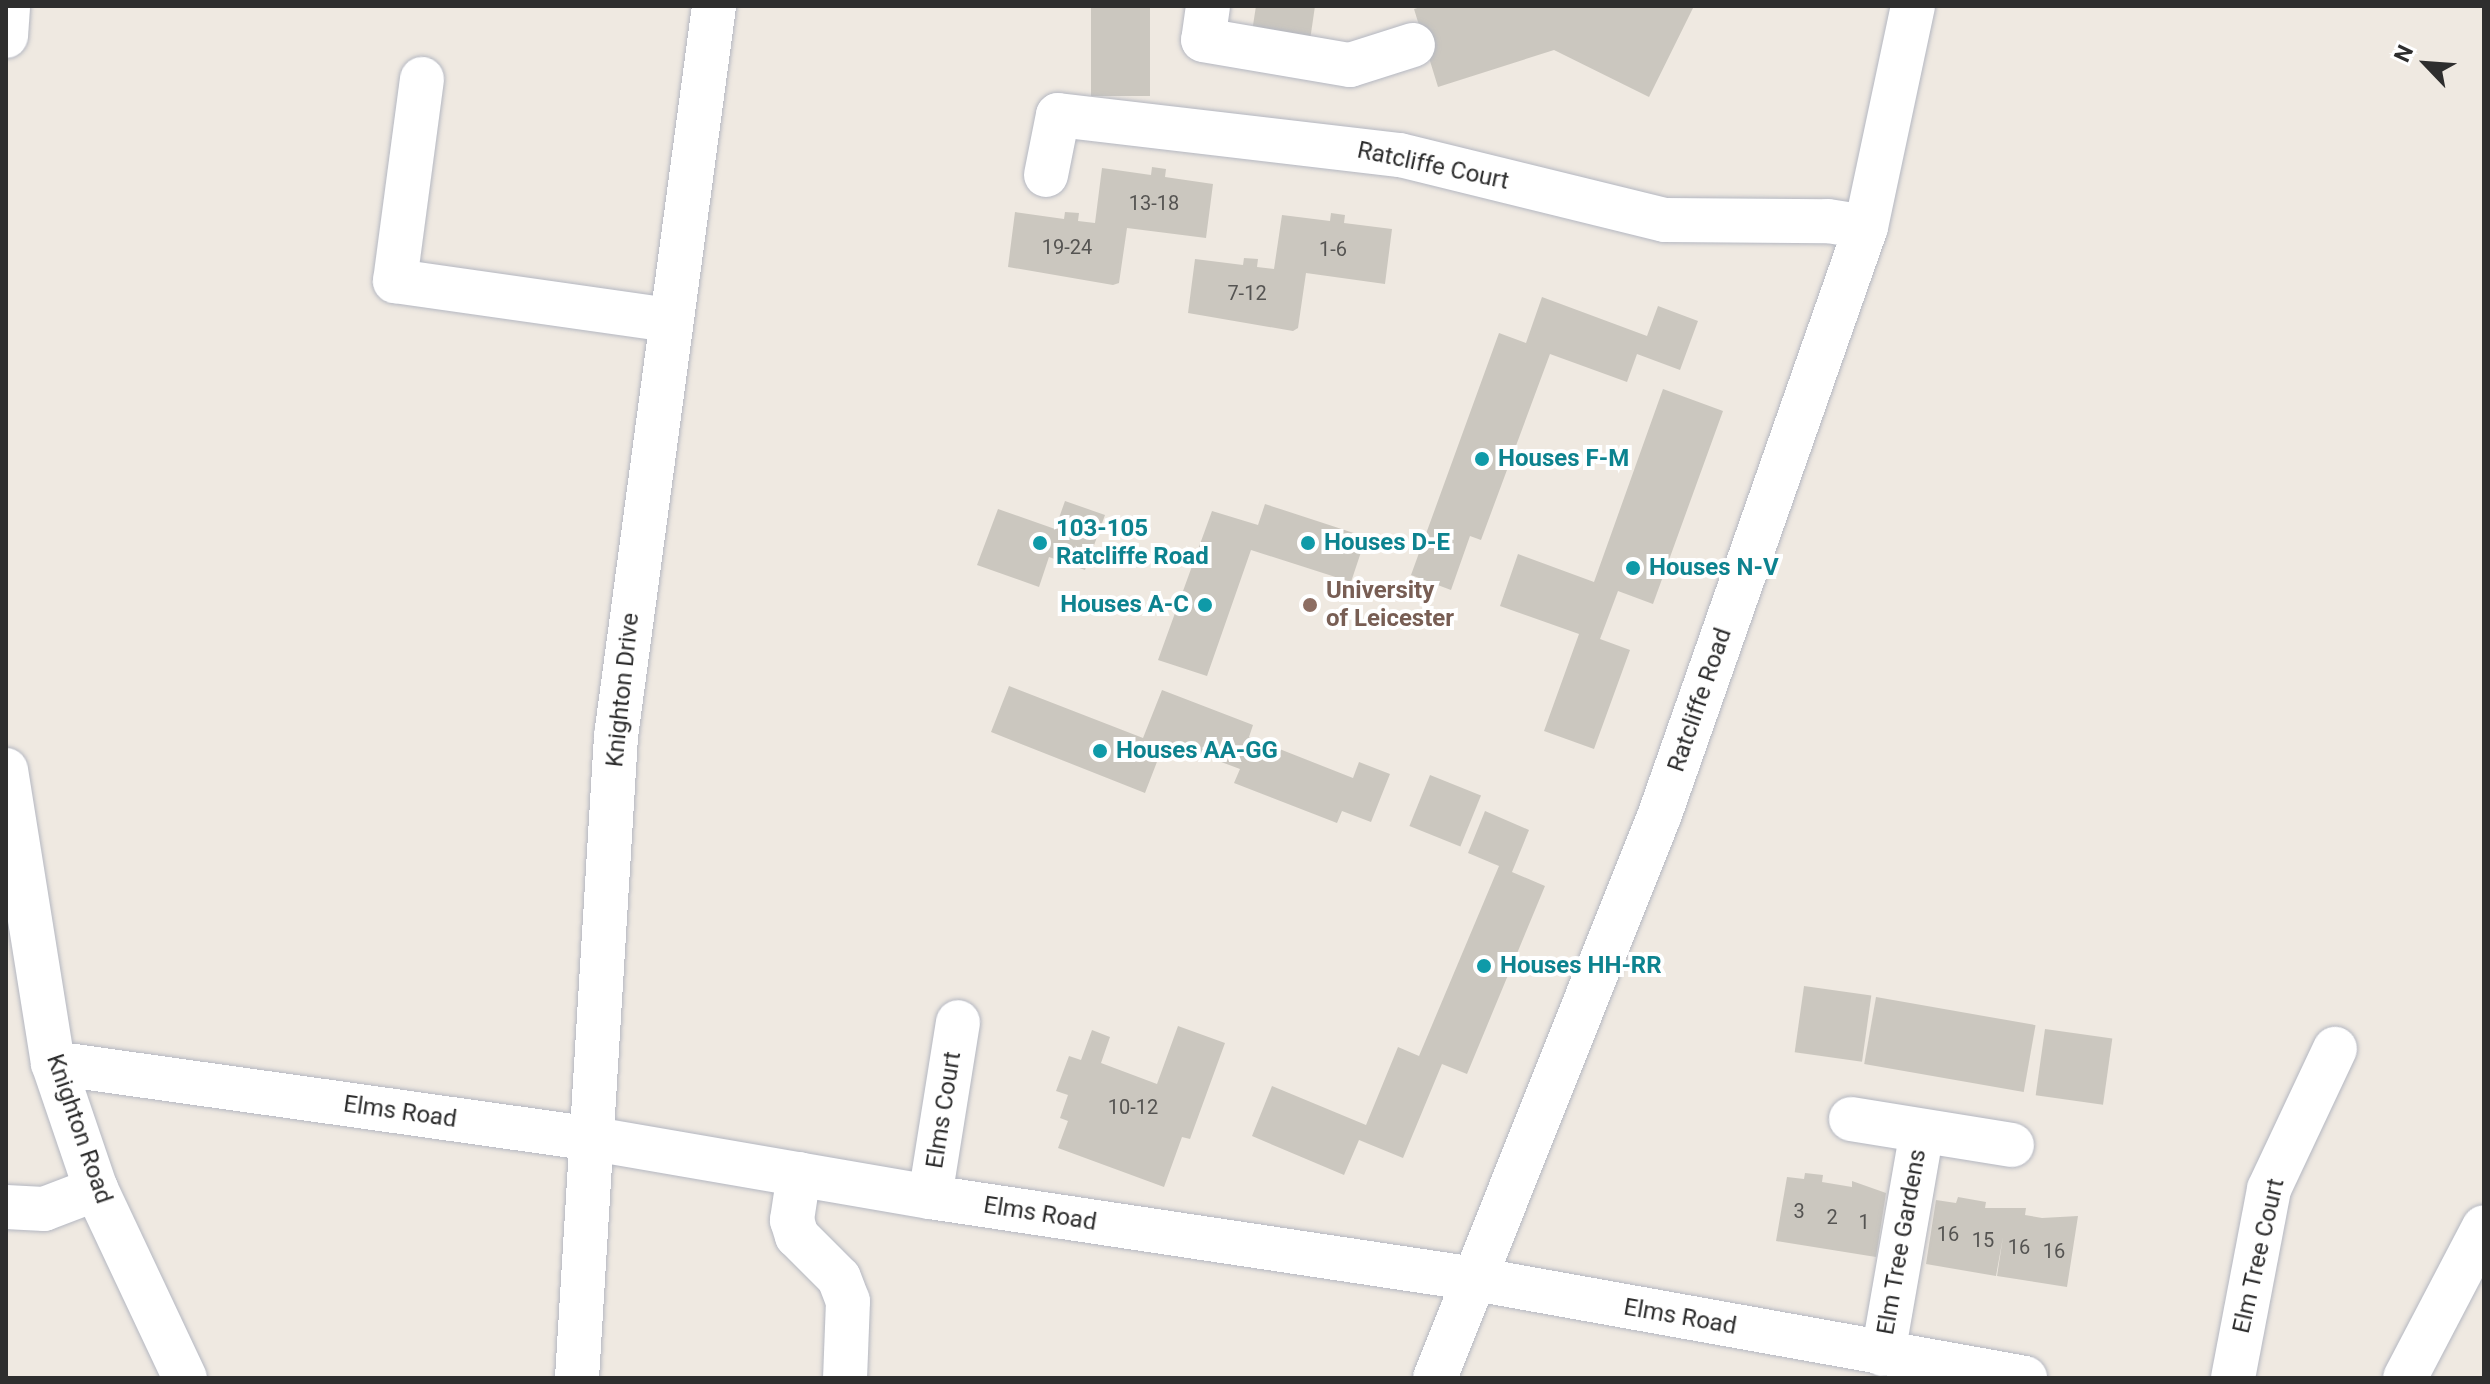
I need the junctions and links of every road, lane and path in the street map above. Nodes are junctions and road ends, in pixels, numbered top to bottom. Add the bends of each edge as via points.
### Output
1 (8, 6) edge
2 (714, 6) edge
3 (1208, 6) edge
4 (1913, 6) edge
5 (6, 36) edge
6 (1413, 45) dead end
7 (422, 79) dead end
8 (1046, 175) dead end
9 (1866, 227) junction
10 (670, 320) junction
11 (6, 770) edge
12 (958, 1022) dead end
13 (2335, 1049) dead end
14 (53, 1063) junction
15 (1851, 1119) dead end
16 (1922, 1131) junction
17 (594, 1139) junction
18 (2012, 1145) dead end
19 (799, 1174) junction
20 (96, 1189) junction
21 (930, 1197) junction
22 (6, 1207) edge
23 (2484, 1227) edge
24 (1475, 1279) junction
25 (1883, 1354) junction
26 (2236, 1360) edge
27 (185, 1378) edge
28 (577, 1378) edge
29 (845, 1378) edge
30 (1435, 1378) edge
31 (2025, 1378) edge
32 (2405, 1378) edge

1 - 5 street
2 - 10 street, Knighton Drive
3 - 6 street via 1203,40 1350,65
4 - 9 street, Ratcliffe Road
7 - 10 street via 395,281
8 - 9 street, Ratcliffe Court via 1058,115 1400,155 1665,220 1828,221
9 - 24 street, Ratcliffe Road via 1660,814
10 - 17 street, Knighton Drive via 616,736
11 - 14 street, Knighton Road
12 - 21 street, Elms Court
13 - 26 street, Elm Tree Court via 2269,1189
14 - 17 street, Elms Road
14 - 20 street, Knighton Road
15 - 16 street, Elm Tree Gardens
16 - 18 street, Elm Tree Gardens
16 - 25 street, Elm Tree Gardens
17 - 19 street, Elms Road
17 - 28 street, Knighton Drive
19 - 21 street, Elms Road
19 - 29 street via 792,1220 797,1236 839,1278 848,1301
20 - 22 street via 44,1209
20 - 27 street, Knighton Road
21 - 24 street, Elms Road
23 - 32 street
24 - 25 street, Elms Road
24 - 30 street, Ratcliffe Road
25 - 31 street, Elms Road

